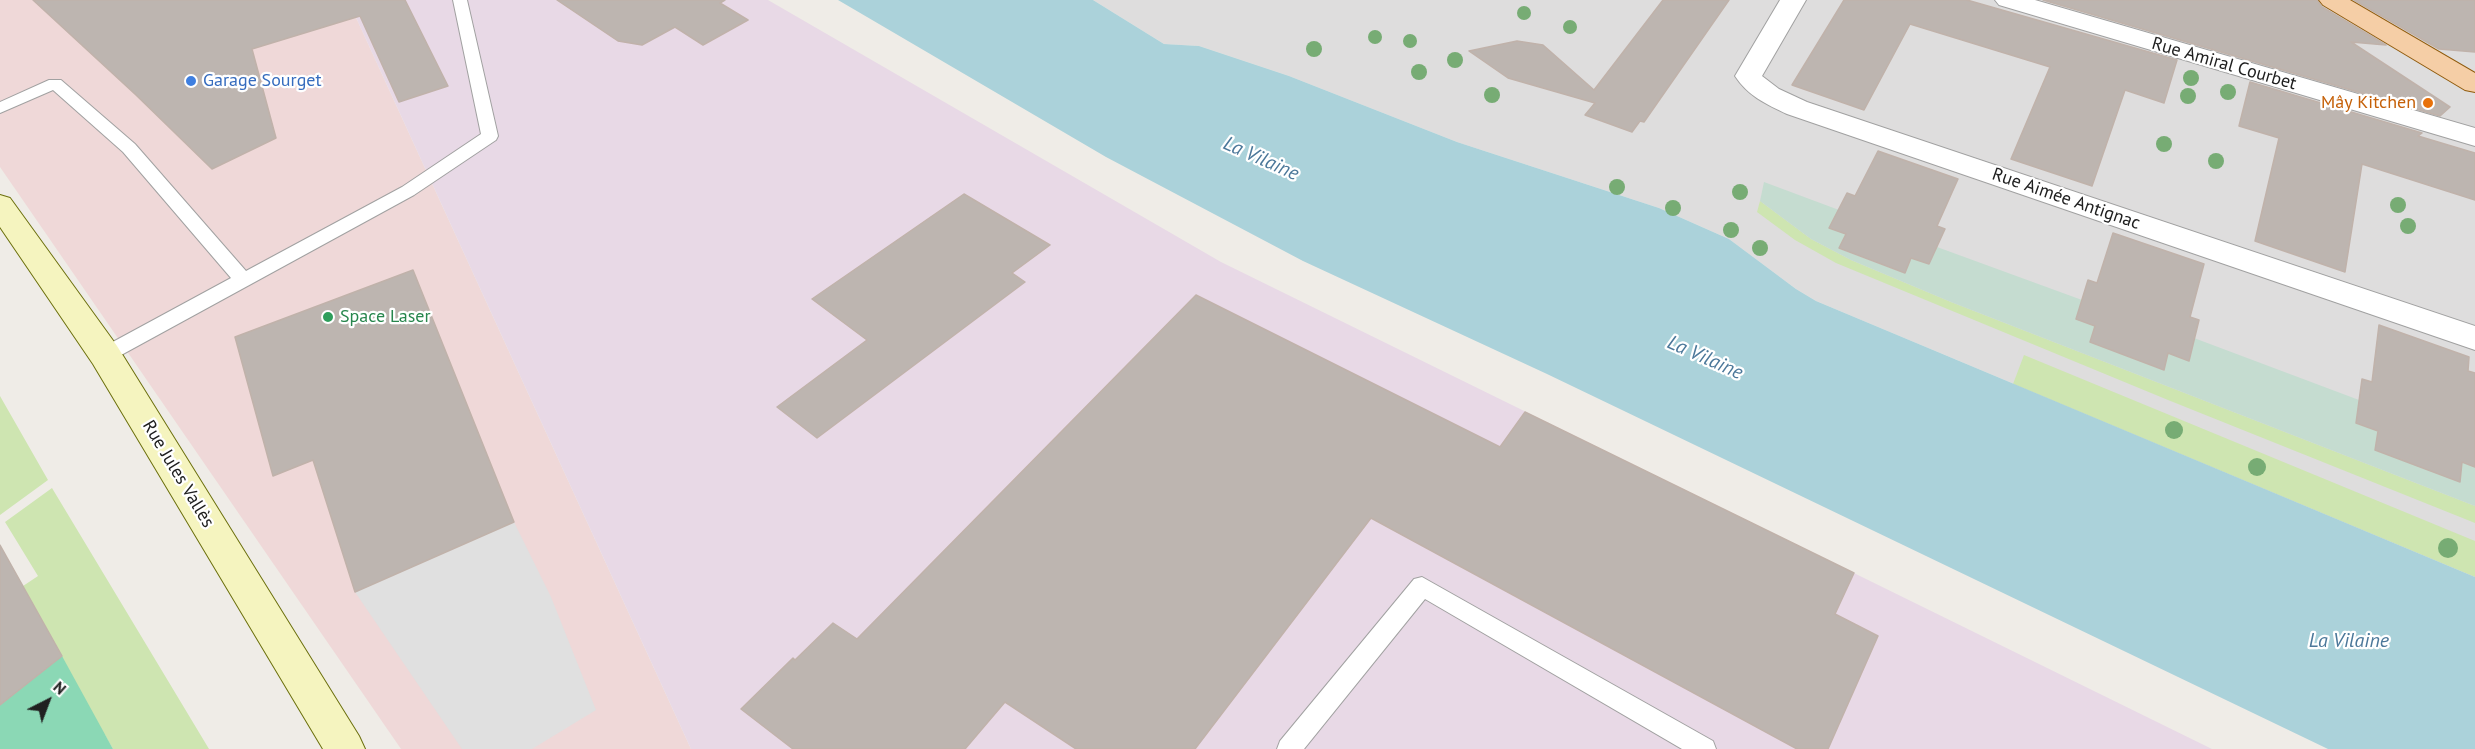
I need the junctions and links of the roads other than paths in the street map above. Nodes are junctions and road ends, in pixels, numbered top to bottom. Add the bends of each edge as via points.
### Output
1 (460, 0) edge
2 (1793, 0) edge
3 (2008, 0) edge
4 (2332, 0) edge
5 (2367, 22) junction
6 (2475, 84) edge
7 (2475, 103) edge
8 (0, 108) edge
9 (2475, 137) edge
10 (0, 205) edge
11 (243, 280) junction
12 (2475, 338) edge
13 (105, 355) junction
14 (345, 749) edge
15 (1289, 749) edge
16 (1704, 749) edge

1 - 11 lane via 490,136 408,191
2 - 12 street, Rue Aimée Antignac via 1748,76 1756,88 1775,98
3 - 9 street, Rue Amiral Courbet
4 - 5 main road
5 - 6 main road
5 - 7 main road
8 - 11 lane via 55,82 129,148
10 - 13 main road, Rue Jules Vallès
11 - 13 lane
13 - 14 main road, Rue Jules Vallès
15 - 16 lane via 1422,586

